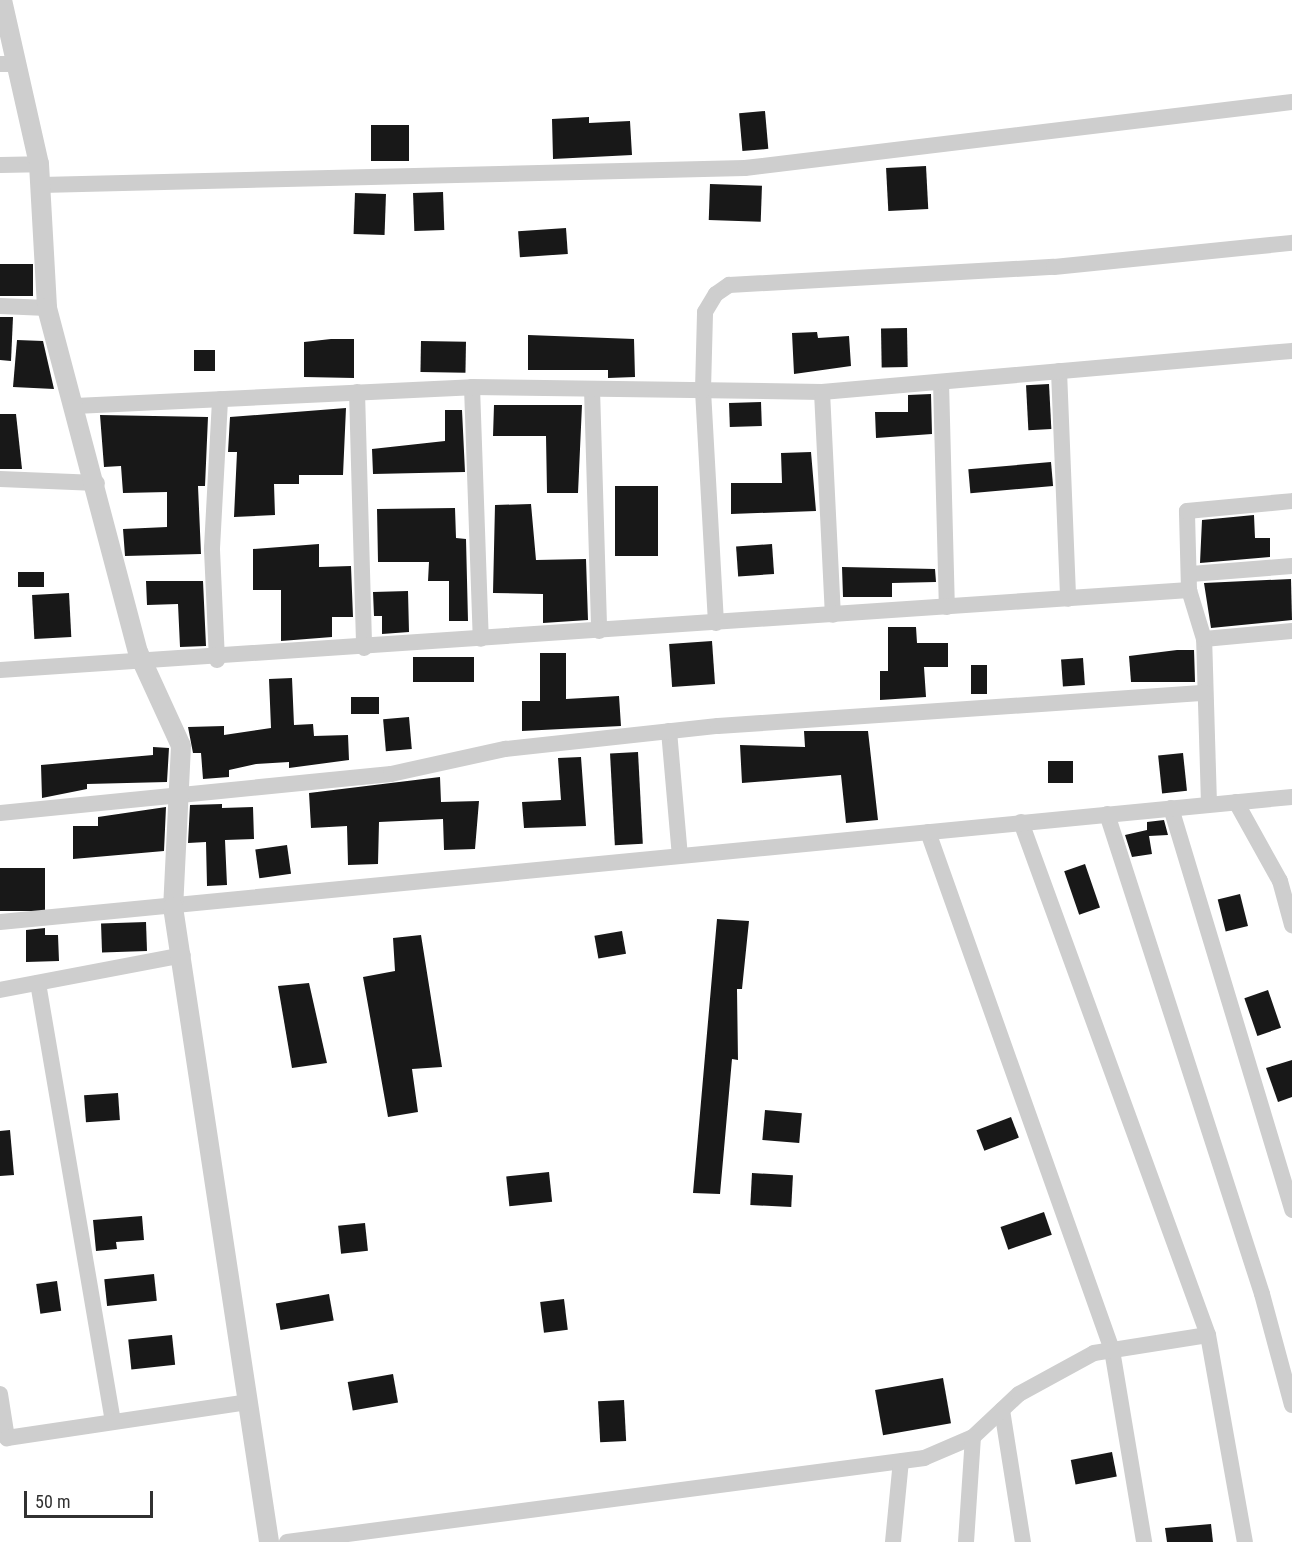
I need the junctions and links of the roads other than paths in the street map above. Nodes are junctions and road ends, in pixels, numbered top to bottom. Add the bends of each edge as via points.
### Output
1 (2, 0) edge
2 (9, 64) edge
3 (1292, 102) edge
4 (39, 164) junction
5 (0, 165) edge
6 (41, 185) junction
7 (1292, 243) edge
8 (0, 306) edge
9 (47, 308) junction
10 (1292, 351) edge
11 (1059, 371) junction
12 (941, 382) junction
13 (472, 387) junction
14 (592, 389) junction
15 (703, 390) junction
16 (357, 392) junction
17 (822, 392) junction
18 (220, 399) junction
19 (75, 406) junction
20 (0, 479) edge
21 (97, 483) junction
22 (1292, 501) edge
23 (1292, 566) edge
24 (1190, 582) junction
25 (1068, 599) junction
26 (947, 607) junction
27 (832, 615) junction
28 (716, 623) junction
29 (599, 631) junction
30 (1292, 631) edge
31 (481, 639) junction
32 (1204, 639) junction
33 (364, 648) junction
34 (217, 660) junction
35 (143, 664) junction
36 (0, 670) edge
37 (1205, 693) junction
38 (669, 731) junction
39 (179, 792) junction
40 (1292, 797) edge
41 (1236, 802) junction
42 (1209, 804) junction
43 (1171, 808) junction
44 (0, 813) edge
45 (1107, 814) junction
46 (1021, 822) junction
47 (928, 832) junction
48 (680, 856) junction
49 (173, 907) junction
50 (0, 922) edge
51 (1292, 925) edge
52 (183, 955) junction
53 (38, 983) junction
54 (0, 990) edge
55 (1292, 1210) edge
56 (1208, 1335) junction
57 (1112, 1350) junction
58 (0, 1394) edge
59 (247, 1402) junction
60 (1292, 1405) edge
61 (1002, 1410) junction
62 (113, 1422) junction
63 (973, 1437) junction
64 (3, 1438) edge
65 (901, 1461) junction
66 (269, 1542) edge
67 (287, 1542) edge
68 (893, 1542) edge
69 (966, 1542) edge
70 (1023, 1542) edge
71 (1144, 1542) edge
72 (1245, 1542) edge

1 - 2 street
2 - 4 street
3 - 6 street via 745,168
4 - 5 street
4 - 6 street
6 - 9 street
7 - 15 street via 1054,267 729,285 716,294 705,312
8 - 9 street
9 - 19 street
10 - 11 street
11 - 12 street
11 - 25 street
12 - 17 street
12 - 26 street
13 - 14 street
13 - 16 street
13 - 31 street
14 - 15 street
14 - 29 street
15 - 17 street
15 - 28 street
16 - 18 street
16 - 33 street
17 - 27 street
18 - 19 street
18 - 34 street via 212,548
19 - 21 street
20 - 21 street
21 - 35 street
22 - 24 street via 1187,511
23 - 24 street
24 - 25 street
24 - 32 street
25 - 26 street
26 - 27 street
27 - 28 street
28 - 29 street
29 - 31 street
30 - 32 street
31 - 33 street
32 - 37 street
33 - 34 street
34 - 35 street
35 - 36 street
35 - 39 street via 181,746
37 - 38 street
37 - 42 street
38 - 39 street via 505,748 391,774
38 - 48 street
39 - 44 street
39 - 49 street
40 - 41 street
41 - 42 street
41 - 51 street via 1280,881
42 - 43 street
43 - 45 street
43 - 55 street
45 - 46 street
45 - 60 street via 1262,1294
46 - 47 street
46 - 56 street
47 - 48 street
47 - 57 street
48 - 49 street
49 - 50 street
49 - 52 street
52 - 53 street
52 - 59 street
53 - 54 street
53 - 62 street
56 - 57 street
56 - 72 street
57 - 61 street via 1095,1353 1029,1389
57 - 71 street
58 - 64 street
59 - 62 street
59 - 66 street
61 - 63 street
61 - 70 street
62 - 64 street
63 - 65 street via 924,1458
63 - 69 street
65 - 67 street
65 - 68 street

